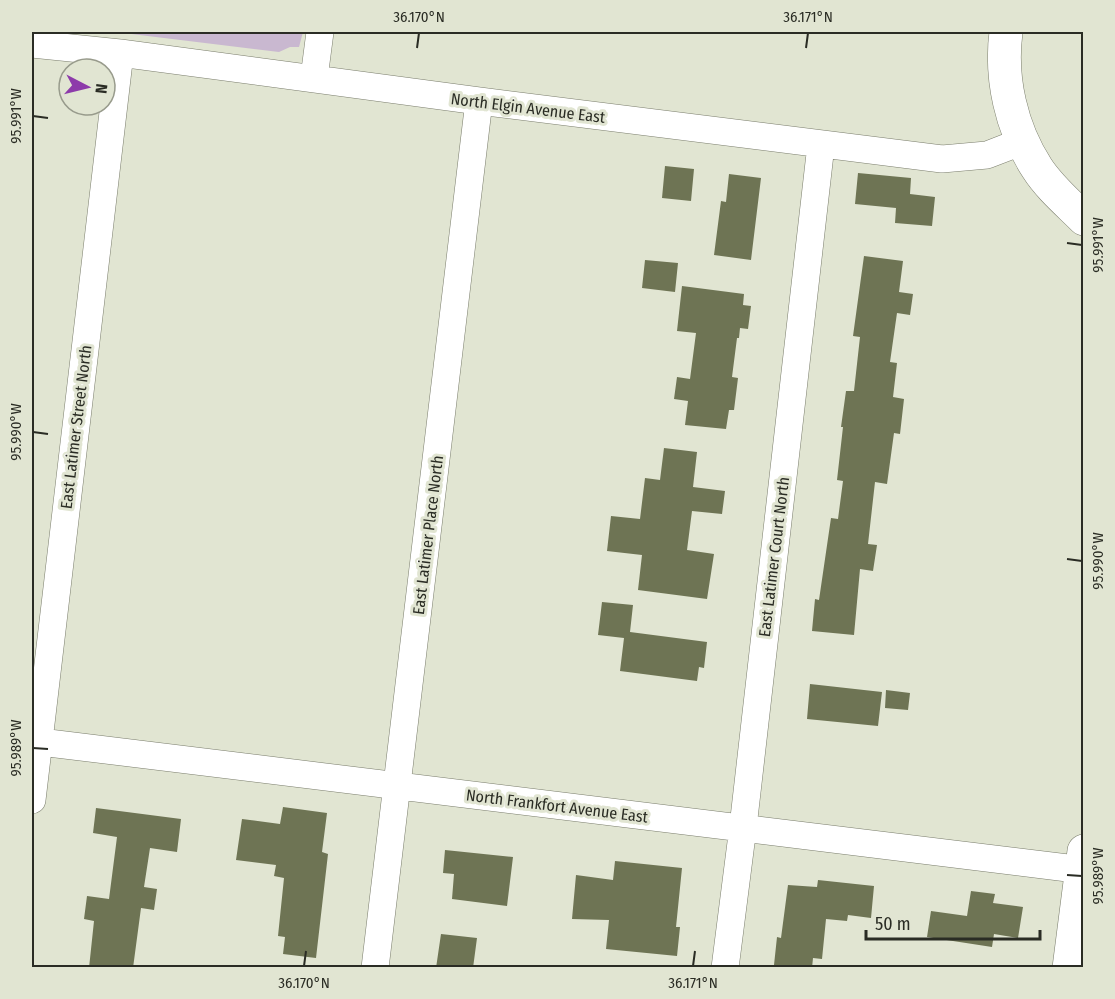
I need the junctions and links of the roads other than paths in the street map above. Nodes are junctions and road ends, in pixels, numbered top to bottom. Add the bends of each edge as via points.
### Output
1 (320, 32) edge
2 (1006, 32) edge
3 (32, 44) edge
4 (120, 53) junction
5 (314, 78) junction
6 (478, 101) junction
7 (1023, 141) junction
8 (821, 146) junction
9 (1083, 219) edge
10 (35, 742) edge
11 (398, 787) junction
12 (32, 800) edge
13 (743, 828) junction
14 (1083, 863) edge
15 (375, 968) edge
16 (725, 968) edge
17 (1069, 968) edge

1 - 5 street
2 - 7 street via 1006,87
3 - 4 street, North Elgin Avenue East
4 - 5 street, North Elgin Avenue East
4 - 10 street, East Latimer Street North
5 - 6 street, North Elgin Avenue East
6 - 8 street, North Elgin Avenue East
6 - 11 street, East Latimer Place North
7 - 8 street, North Elgin Avenue East via 987,155 942,159
7 - 9 street via 1037,169
8 - 13 street, East Latimer Court North
10 - 11 street, North Frankfort Avenue East
10 - 12 street, East Latimer Street North
11 - 13 street, North Frankfort Avenue East
11 - 15 street, East Latimer Place North
13 - 14 street, North Frankfort Avenue East
13 - 16 street, East Latimer Court North
14 - 17 street

